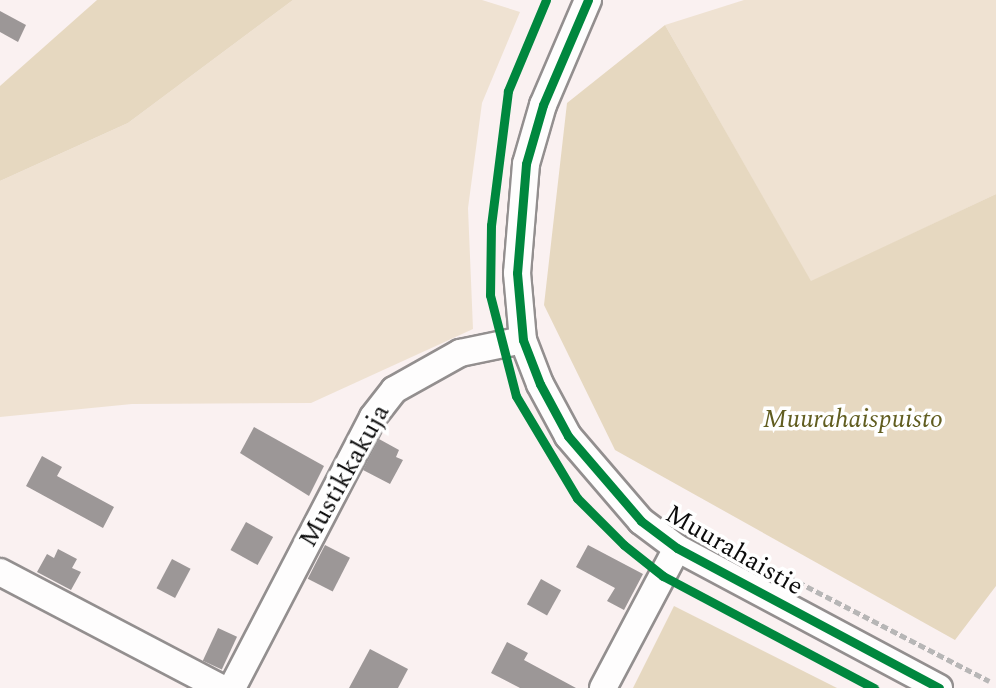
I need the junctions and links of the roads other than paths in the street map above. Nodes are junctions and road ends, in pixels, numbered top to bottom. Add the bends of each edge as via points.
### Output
1 (588, 0) edge
2 (523, 340) junction
3 (677, 548) junction
4 (0, 572) edge
5 (221, 688) edge
6 (232, 688) edge
7 (603, 688) edge
8 (939, 688) edge

1 - 2 street, Muurahaistie via 543,105 526,164 517,272
2 - 3 street, Muurahaistie via 568,436 603,483
2 - 6 street, Mustikkakuja via 460,353 394,390 373,417
3 - 7 street
3 - 8 street, Muurahaistie
4 - 5 street

